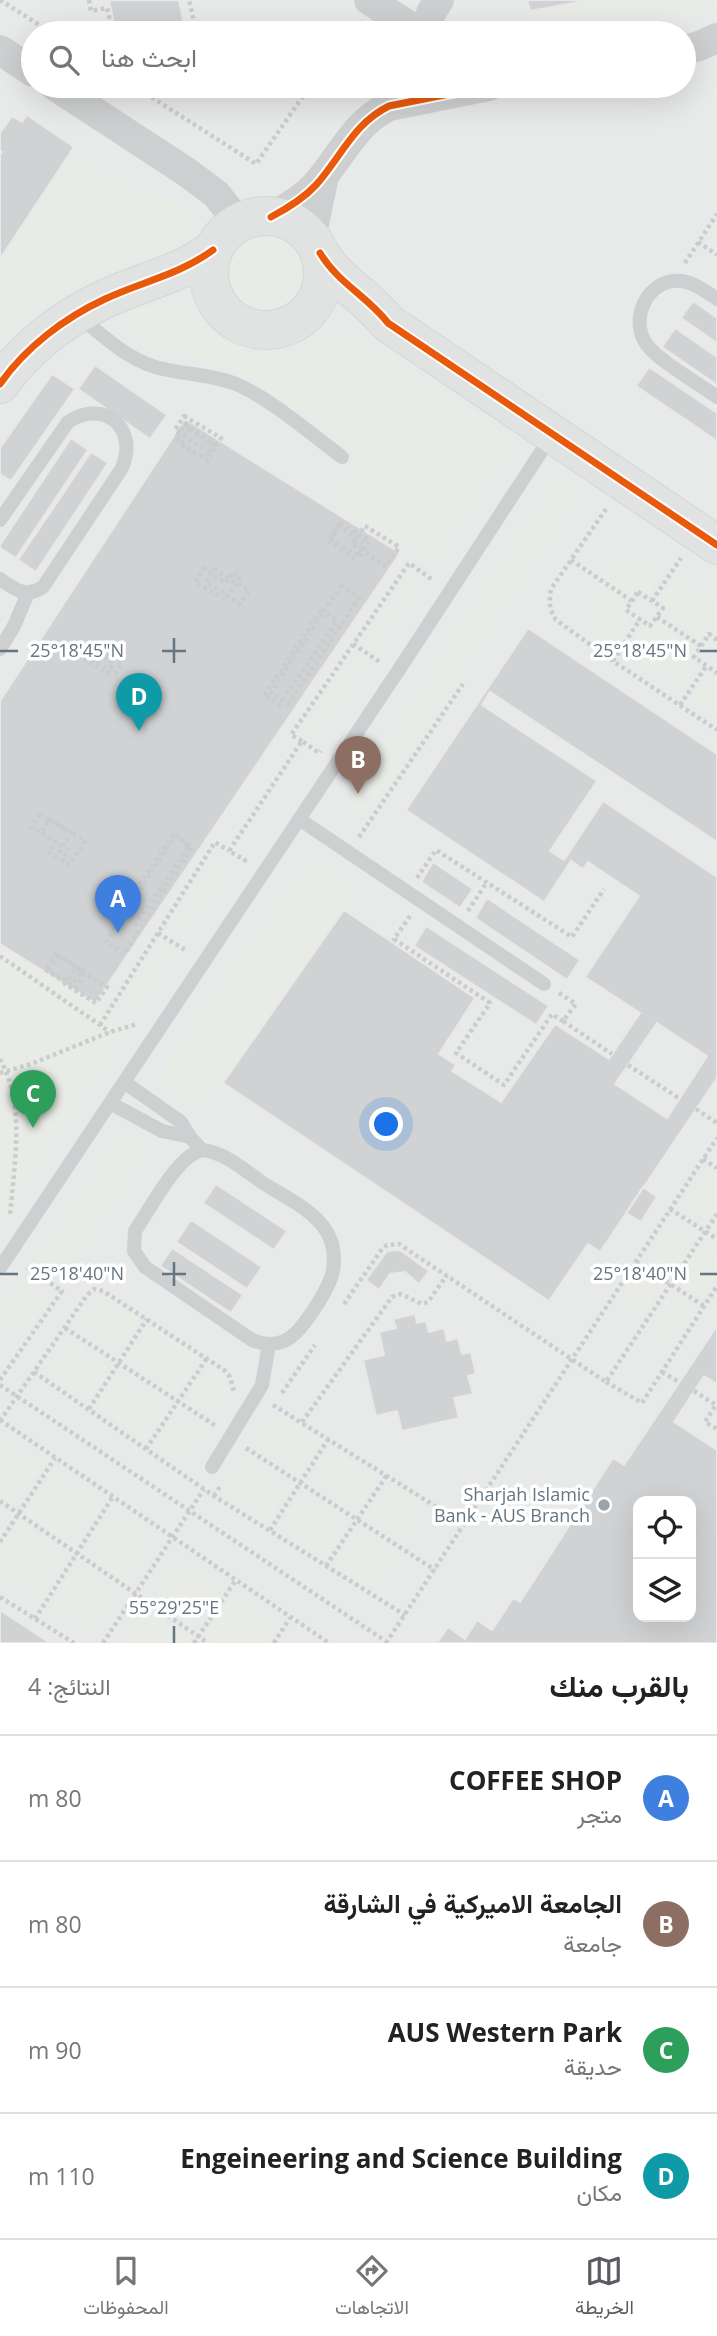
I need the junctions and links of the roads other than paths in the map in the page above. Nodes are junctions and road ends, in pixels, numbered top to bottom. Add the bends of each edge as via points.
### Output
1 (369, 0) edge
2 (439, 0) edge
3 (402, 21) edge
4 (427, 21) edge
5 (717, 38) edge
6 (696, 48) edge
7 (2, 55) edge
8 (21, 65) edge
9 (73, 98) edge
10 (409, 98) edge
11 (324, 176) junction
12 (255, 220) junction
13 (315, 246) junction
14 (214, 250) junction
15 (145, 285) junction
16 (717, 299) edge
17 (223, 311) junction
18 (307, 313) junction
19 (77, 314) junction
20 (388, 323) junction
21 (0, 384) edge
22 (717, 397) edge
23 (552, 434) junction
24 (342, 457) dead end
25 (0, 520) edge
26 (717, 545) edge
27 (0, 579) edge
28 (28, 593) junction
29 (0, 649) edge
30 (299, 819) junction
31 (544, 984) road end
32 (124, 1082) junction
33 (110, 1103) junction
34 (190, 1137) junction
35 (202, 1150) junction
36 (0, 1268) edge
37 (269, 1344) junction
38 (212, 1467) dead end

1 - 3 street
2 - 4 street
5 - 6 street
7 - 8 street
9 - 12 street via 206,186 229,207
10 - 11 street via 375,113
11 - 12 street via 306,195
11 - 13 street
12 - 13 street via 286,220 300,227
12 - 14 street via 220,240
13 - 18 street via 323,270 322,287
13 - 20 street via 337,277
14 - 15 street via 193,265
14 - 17 street via 209,271 212,292
15 - 17 street via 187,289
15 - 19 street
16 - 22 lane via 691,283 673,281 657,287 639,314 647,345
17 - 18 street via 245,326 271,330
18 - 20 street
19 - 21 street via 36,344
19 - 24 lane via 121,351 143,362 216,376 238,385
20 - 23 street
23 - 26 street
23 - 30 lane
25 - 28 lane via 68,422 77,416 100,414 119,425 127,446 122,468 43,587
27 - 28 lane
28 - 29 lane
30 - 31 lane
30 - 32 lane
32 - 33 lane
32 - 34 lane via 181,1122
33 - 34 lane via 162,1131
33 - 36 lane
34 - 35 lane
35 - 37 lane via 221,1155 310,1213 331,1241 332,1276 324,1292 294,1335
35 - 37 lane via 184,1161 140,1223 134,1251 152,1274 252,1340
37 - 38 lane via 262,1385

